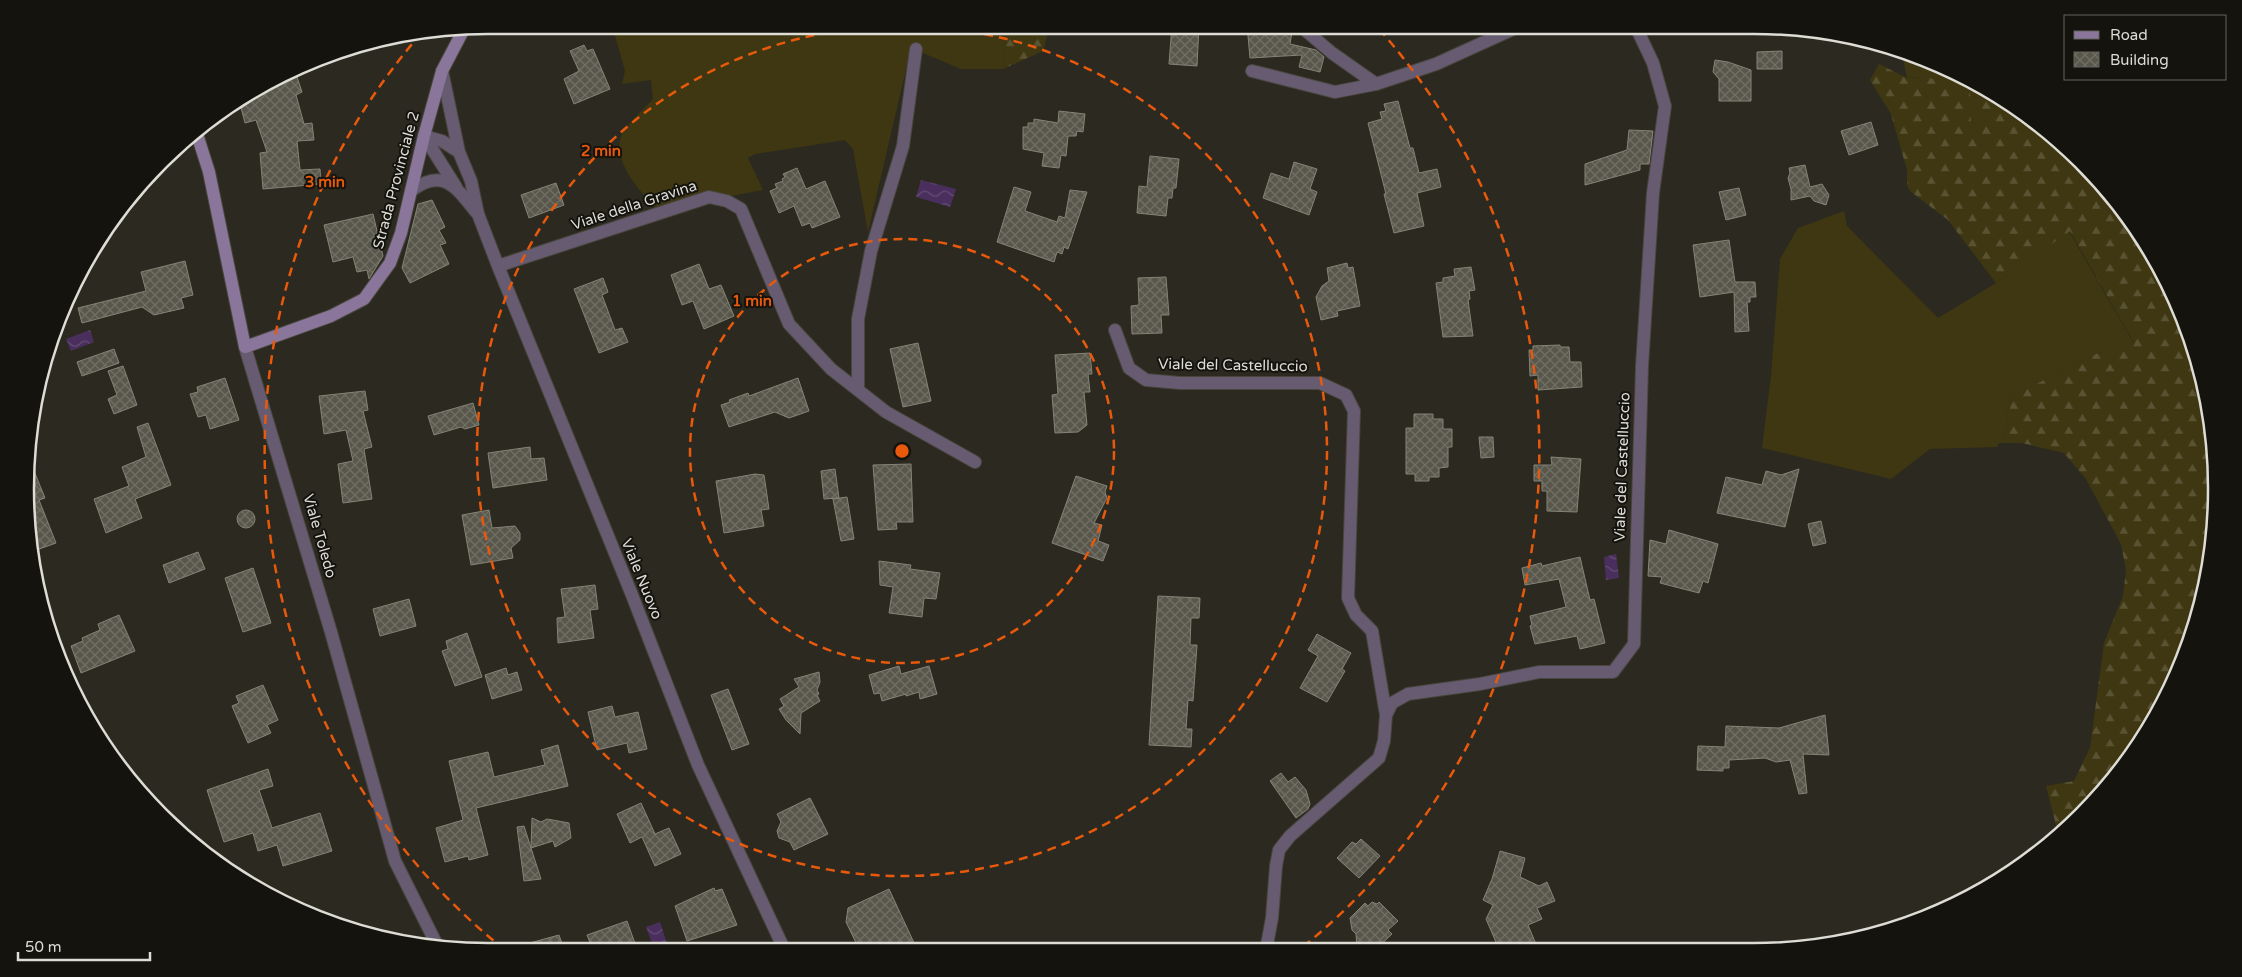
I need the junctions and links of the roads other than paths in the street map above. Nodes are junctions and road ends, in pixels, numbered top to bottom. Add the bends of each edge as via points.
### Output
1 (1309, 34) edge
2 (1502, 34) edge
3 (1639, 34) edge
4 (461, 35) edge
5 (916, 49) dead end
6 (1252, 71) dead end
7 (442, 72) junction
8 (1376, 84) junction
9 (424, 136) junction
10 (199, 139) edge
11 (459, 152) junction
12 (457, 188) junction
13 (411, 191) junction
14 (478, 214) junction
15 (498, 266) junction
16 (1115, 330) dead end
17 (246, 347) junction
18 (858, 390) junction
19 (976, 462) dead end
20 (1386, 715) junction
21 (434, 940) edge
22 (781, 943) edge
23 (1267, 943) edge

1 - 8 street
2 - 8 street via 1436,64
3 - 20 street, Viale del Castelluccio via 1653,63 1666,106 1653,192 1642,366 1634,644 1613,672 1539,672 1408,694 1392,703
4 - 7 street, Strada Provinciale 2
5 - 18 street via 903,146 871,251 858,319
6 - 8 street via 1335,92
7 - 9 street, Strada Provinciale 2
7 - 11 street, Viale Nuovo
9 - 11 street via 442,141
9 - 12 street, Viale Nuovo
9 - 13 street, Strada Provinciale 2
10 - 17 street, Viale Toledo via 209,172
11 - 14 street, Viale Nuovo via 471,181
12 - 13 street via 442,181 425,180
12 - 14 street, Viale Nuovo
13 - 17 street, Strada Provinciale 2 via 390,263 364,299 331,316
14 - 15 street, Viale Nuovo
15 - 18 street, Viale della Gravina via 709,197 727,201 741,209 789,324 831,368
15 - 22 street, Viale Nuovo via 698,765
16 - 20 street, Viale del Castelluccio via 1129,368 1146,380 1320,383 1346,395 1354,411 1348,598 1356,615 1372,631
17 - 21 street, Viale Toledo via 395,861
18 - 19 street, Viale della Gravina via 886,412
20 - 23 street, Viale del Castelluccio via 1379,758 1290,836 1279,850

